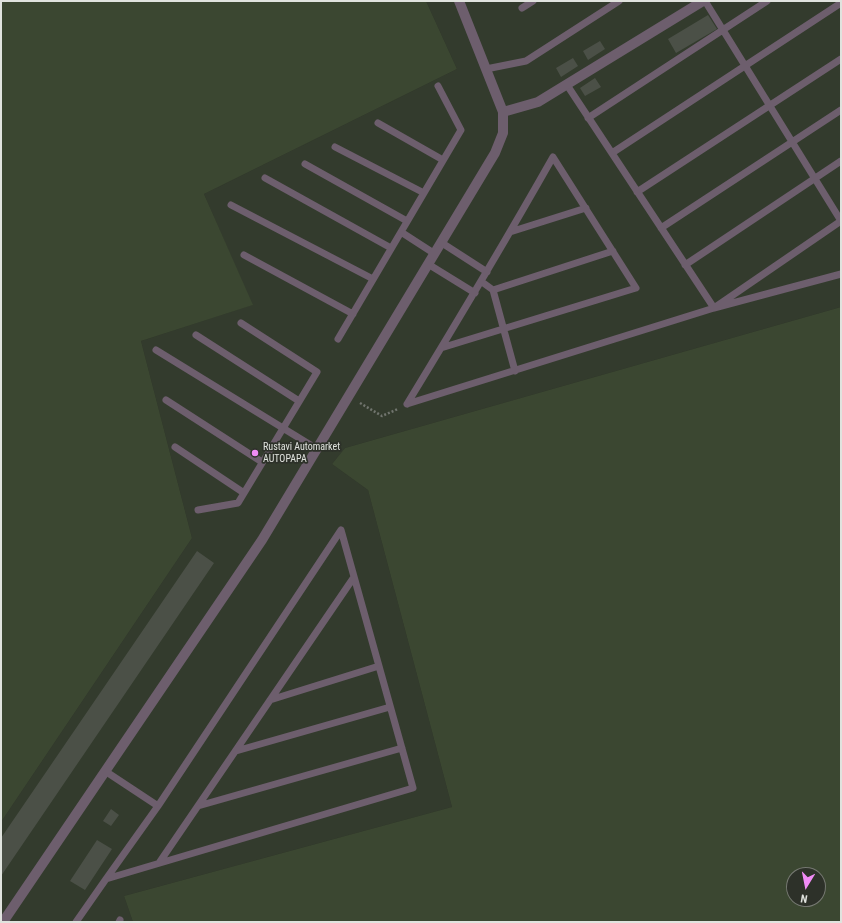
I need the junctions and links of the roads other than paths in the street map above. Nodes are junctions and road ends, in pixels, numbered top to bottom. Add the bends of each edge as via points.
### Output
1 (459, 1) edge
2 (533, 1) edge
3 (619, 1) edge
4 (704, 1) edge
5 (767, 1) edge
6 (841, 3) edge
7 (522, 8) dead end
8 (723, 30) junction
9 (841, 59) edge
10 (745, 66) junction
11 (486, 69) junction
12 (567, 85) junction
13 (438, 86) dead end
14 (770, 106) junction
15 (841, 110) edge
16 (503, 112) junction
17 (588, 118) junction
18 (378, 123) dead end
19 (792, 142) junction
20 (335, 147) dead end
21 (612, 154) junction
22 (443, 160) junction
23 (841, 161) edge
24 (306, 164) dead end
25 (264, 178) dead end
26 (815, 179) junction
27 (637, 192) junction
28 (424, 193) junction
29 (231, 205) dead end
30 (586, 208) junction
31 (408, 220) junction
32 (841, 221) edge
33 (661, 228) junction
34 (401, 232) junction
35 (510, 232) junction
36 (442, 243) junction
37 (391, 248) junction
38 (613, 251) junction
39 (435, 254) junction
40 (244, 255) dead end
41 (428, 264) junction
42 (685, 265) junction
43 (487, 272) junction
44 (841, 274) edge
45 (373, 279) junction
46 (482, 282) junction
47 (493, 290) junction
48 (475, 293) junction
49 (714, 308) junction
50 (352, 314) junction
51 (241, 323) dead end
52 (504, 329) junction
53 (196, 335) dead end
54 (338, 339) dead end
55 (441, 348) junction
56 (156, 350) dead end
57 (515, 371) junction
58 (166, 400) dead end
59 (299, 401) junction
60 (282, 428) junction
61 (175, 446) dead end
62 (317, 448) junction
63 (262, 462) junction
64 (244, 493) junction
65 (198, 510) dead end
66 (354, 576) junction
67 (379, 666) junction
68 (270, 700) junction
69 (390, 707) junction
70 (402, 748) junction
71 (236, 751) junction
72 (105, 771) junction
73 (158, 806) junction
74 (198, 806) junction
75 (159, 863) junction
76 (106, 878) junction
77 (3, 922) edge
78 (76, 922) edge

1 - 11 street
2 - 7 lane
3 - 11 lane via 526,61
4 - 8 lane
4 - 12 street
5 - 8 lane
6 - 10 lane
8 - 10 lane
8 - 17 lane
9 - 14 lane
10 - 14 lane
10 - 21 lane
11 - 16 street
12 - 16 street via 538,102
12 - 17 lane
13 - 22 lane via 461,130
14 - 19 lane
14 - 27 lane
15 - 19 lane
16 - 36 street via 503,134 495,153
17 - 21 lane
18 - 22 lane
19 - 26 lane
19 - 33 lane
20 - 28 lane
21 - 27 lane
22 - 28 lane
23 - 26 lane
24 - 31 lane
25 - 37 lane
26 - 32 lane
26 - 42 lane
27 - 33 lane
28 - 31 lane
29 - 45 lane
30 - 35 lane
30 - 35 lane via 553,157
30 - 38 lane
31 - 34 lane
32 - 49 lane
33 - 42 lane
34 - 37 lane
34 - 39 lane
35 - 43 lane
36 - 39 street
36 - 43 lane
37 - 45 lane
38 - 47 lane
38 - 52 lane via 636,288
39 - 41 street
40 - 50 lane
41 - 48 lane
41 - 62 street
42 - 49 lane
43 - 46 lane
44 - 49 lane
45 - 50 lane
46 - 47 lane
46 - 48 lane
47 - 52 lane
48 - 55 lane
49 - 57 lane
50 - 54 lane
51 - 59 lane via 317,372
52 - 55 lane
52 - 57 lane
53 - 59 lane
55 - 57 lane via 407,404
56 - 60 lane
58 - 63 lane
59 - 60 lane
60 - 62 lane
60 - 63 lane
61 - 64 lane
62 - 72 street via 262,540
63 - 64 lane
64 - 65 lane via 238,502
66 - 67 lane
66 - 68 lane
66 - 73 lane via 341,530
67 - 68 lane
67 - 69 lane
68 - 71 lane
69 - 70 lane
69 - 71 lane
70 - 74 lane
70 - 75 lane via 413,788
71 - 74 lane
72 - 73 lane
72 - 77 street
73 - 76 lane
74 - 75 lane
75 - 76 lane
76 - 78 lane

